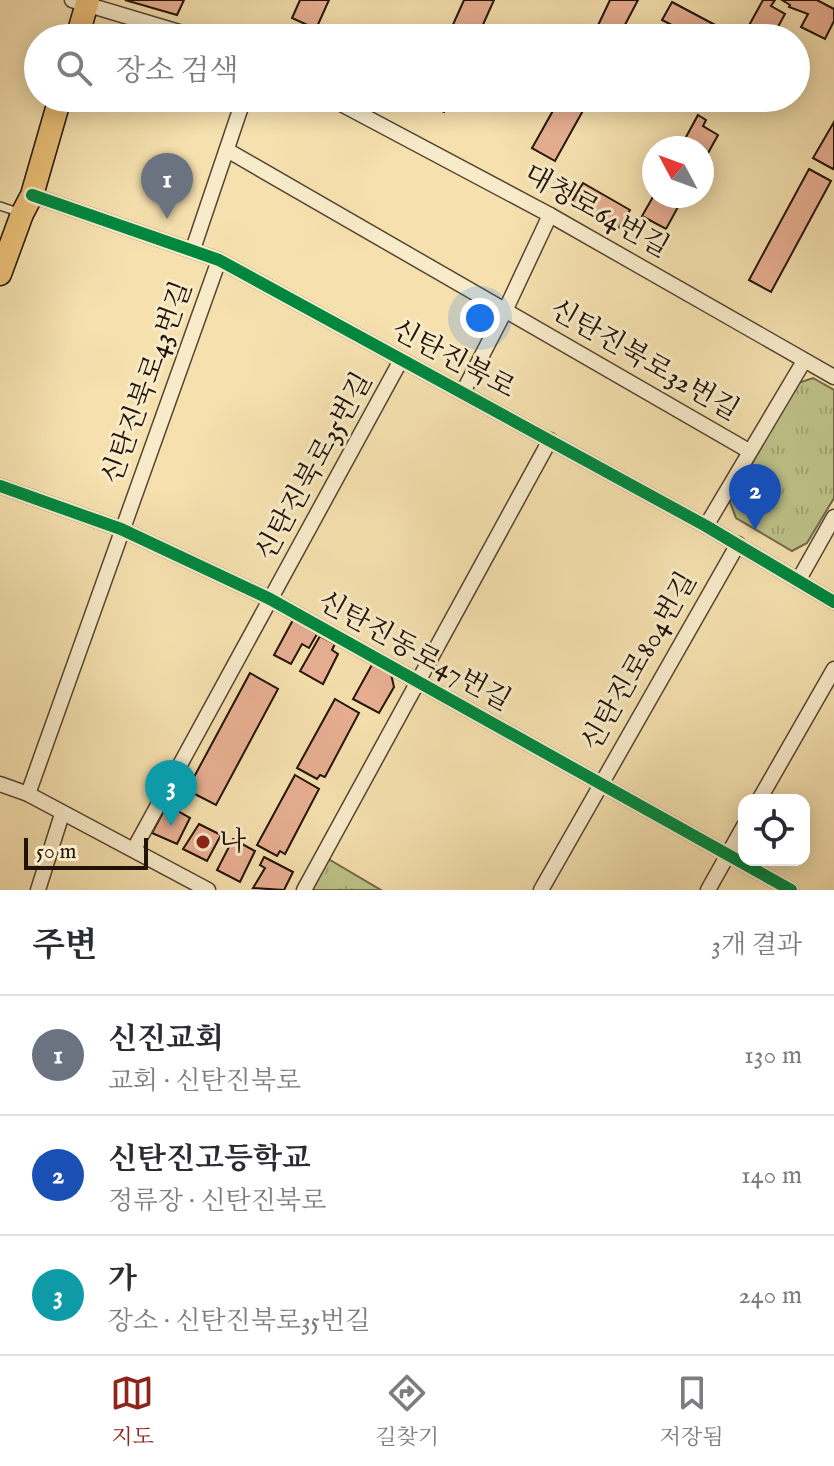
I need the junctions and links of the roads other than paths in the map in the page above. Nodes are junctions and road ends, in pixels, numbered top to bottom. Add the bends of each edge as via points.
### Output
1 (82, 2) edge
2 (79, 24) edge
3 (154, 24) edge
4 (56, 112) edge
5 (239, 112) edge
6 (356, 112) edge
7 (227, 150) junction
8 (27, 204) junction
9 (0, 206) edge
10 (550, 215) junction
11 (193, 249) junction
12 (219, 260) junction
13 (0, 274) edge
14 (505, 311) junction
15 (401, 360) junction
16 (804, 361) junction
17 (834, 377) edge
18 (463, 392) junction
19 (550, 440) junction
20 (749, 451) junction
21 (0, 486) edge
22 (834, 517) edge
23 (706, 526) junction
24 (121, 529) junction
25 (738, 544) junction
26 (798, 581) junction
27 (270, 599) junction
28 (834, 602) edge
29 (834, 669) edge
30 (418, 682) junction
31 (0, 784) edge
32 (601, 784) junction
33 (28, 794) junction
34 (762, 794) edge
35 (62, 814) junction
36 (738, 837) edge
37 (134, 849) junction
38 (728, 855) junction
39 (38, 890) edge
40 (208, 890) edge
41 (304, 890) edge
42 (541, 890) edge
43 (708, 890) edge
44 (791, 890) edge

1 - 2 main road
1 - 3 street
4 - 8 main road
5 - 7 street
6 - 10 street, 대청로64번길
7 - 11 street
7 - 14 street, 신탄진북로32번길
8 - 9 lane
8 - 11 street, 신탄진북로
8 - 13 main road
10 - 14 street, 신탄진북로32번길
10 - 16 street, 대청로64번길
11 - 12 street, 신탄진북로
12 - 15 street, 신탄진북로
12 - 24 street, 신탄진북로43번길
14 - 18 street, 신탄진북로32번길
14 - 20 street, 신탄진북로32번길
15 - 18 street, 신탄진북로
15 - 27 street, 신탄진북로35번길
16 - 17 street, 대청로64번길
16 - 20 street, 신탄진북로32번길
18 - 19 street, 신탄진북로
19 - 23 street, 신탄진북로
19 - 30 street
20 - 23 street
21 - 24 street, 신탄진동로47번길
22 - 26 street
23 - 25 street, 신탄진북로
24 - 27 street, 신탄진동로47번길
24 - 33 street, 신탄진북로43번길
25 - 26 street, 신탄진북로
25 - 32 street, 신탄진로804번길
26 - 28 street, 신탄진북로
27 - 30 street, 신탄진동로47번길
27 - 37 street, 신탄진북로35번길
29 - 34 street
30 - 32 street, 신탄진동로47번길
30 - 41 street
31 - 33 street
32 - 38 street, 신탄진동로47번길
32 - 42 street, 신탄진로804번길
33 - 35 street
35 - 37 street
35 - 39 street
36 - 38 street
37 - 40 street
38 - 43 street
38 - 44 street, 신탄진동로47번길

